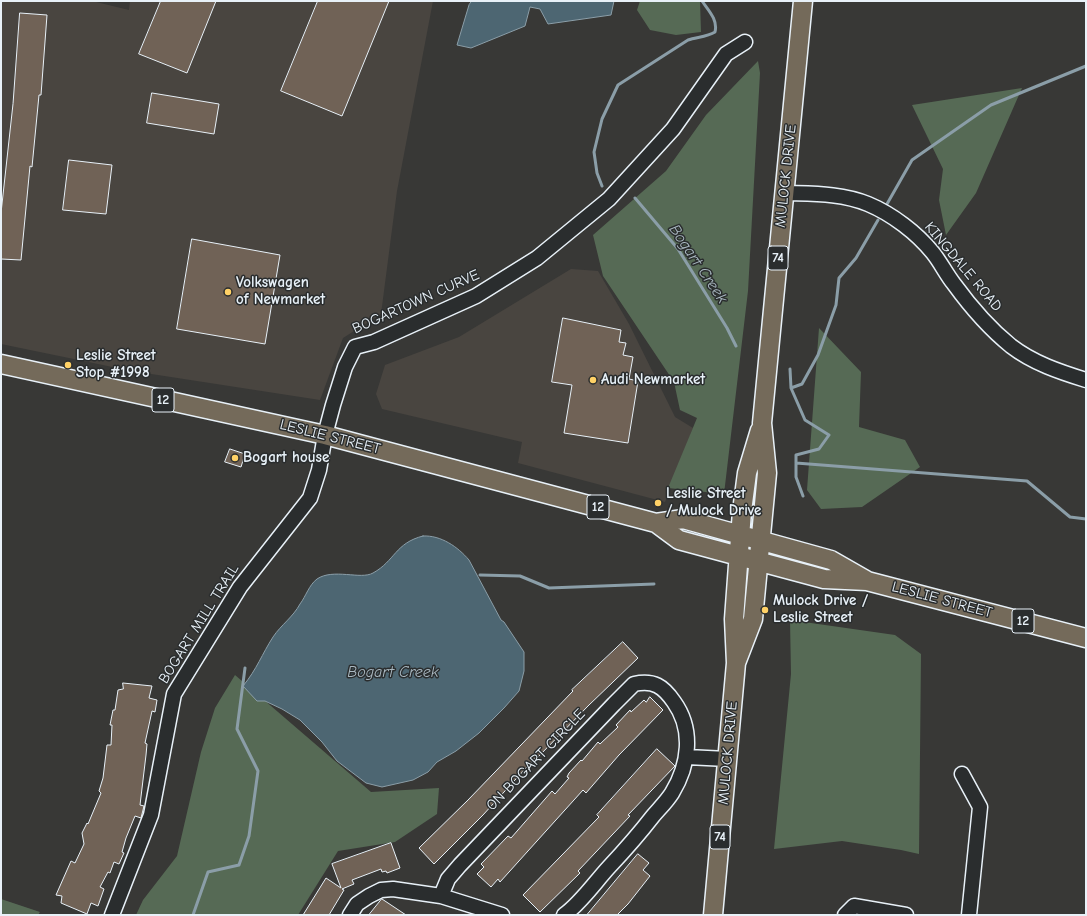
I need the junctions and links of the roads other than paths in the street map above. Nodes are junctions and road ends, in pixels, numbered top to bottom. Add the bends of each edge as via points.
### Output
1 (803, 1) edge
2 (745, 42) dead end
3 (784, 193) junction
4 (1, 364) edge
5 (1086, 380) edge
6 (762, 423) junction
7 (325, 435) junction
8 (656, 523) junction
9 (740, 534) junction
10 (761, 541) junction
11 (739, 555) junction
12 (759, 561) junction
13 (867, 581) junction
14 (1086, 638) edge
15 (736, 663) junction
16 (687, 757) junction
17 (728, 759) junction
18 (962, 774) dead end
19 (441, 896) junction
20 (112, 915) edge
21 (350, 915) edge
22 (502, 915) edge
23 (564, 915) edge
24 (713, 915) edge
25 (845, 915) edge
26 (906, 915) edge
27 (969, 915) edge

1 - 3 main road, MULOCK DRIVE / 74
2 - 7 street, BOGARTOWN CURVE via 726,54 673,130 609,198 537,258 476,296 374,342 356,347 345,367
3 - 5 street, KINGDALE ROAD via 833,194 868,204 891,216 910,230 933,253 962,294 1012,347 1063,373
3 - 6 main road, MULOCK DRIVE / 74
4 - 7 main road, LESLIE STREET / 12
6 - 9 main road, MULOCK DRIVE / 74 via 747,473
6 - 10 main road, MULOCK DRIVE / 74 via 767,473
7 - 8 main road, LESLIE STREET / 12
7 - 20 street, BOGART MILL TRAIL via 319,470 310,498 240,586 174,694 152,814
8 - 9 main road, LESLIE STREET / 12 via 683,519
8 - 11 main road, LESLIE STREET / 12 via 679,540
9 - 10 main road, LESLIE STREET / 12
9 - 11 main road, MULOCK DRIVE / 74
10 - 12 main road, MULOCK DRIVE / 74
10 - 13 main road, LESLIE STREET / 12 via 831,560
11 - 12 main road, LESLIE STREET / 12
11 - 15 main road, MULOCK DRIVE / 74 via 734,619
12 - 13 main road, LESLIE STREET / 12 via 824,579
12 - 15 main road, MULOCK DRIVE / 74 via 753,619
13 - 14 main road, LESLIE STREET / 12
15 - 17 main road, MULOCK DRIVE / 74
16 - 17 street
16 - 19 street, ON BOGART CIRCLE via 685,725 679,708 664,688 654,683 634,684 460,865 448,879
16 - 23 street, ON BOGART CIRCLE via 672,794 635,839
17 - 24 main road, MULOCK DRIVE / 74
18 - 27 street via 980,807
19 - 21 street via 393,889 381,890 357,904
19 - 22 street
25 - 26 street via 854,906

